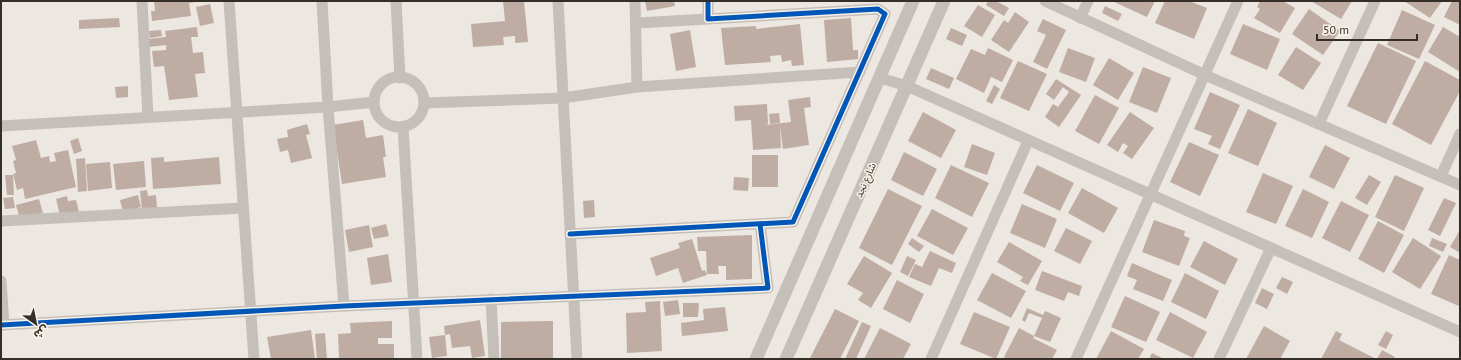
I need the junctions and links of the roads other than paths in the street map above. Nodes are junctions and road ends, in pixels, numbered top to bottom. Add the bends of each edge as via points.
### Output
1 (142, 1) edge
2 (229, 1) edge
3 (322, 1) edge
4 (396, 1) edge
5 (558, 1) edge
6 (635, 1) edge
7 (708, 1) edge
8 (913, 1) edge
9 (944, 1) edge
10 (1045, 1) edge
11 (1088, 1) edge
12 (1238, 1) edge
13 (1375, 1) edge
14 (1080, 18) junction
15 (708, 19) junction
16 (637, 23) junction
17 (860, 72) junction
18 (1204, 75) junction
19 (400, 78) junction
20 (880, 78) junction
21 (907, 86) junction
22 (637, 87) junction
23 (563, 98) junction
24 (374, 102) junction
25 (424, 103) junction
26 (328, 107) junction
27 (237, 112) junction
28 (148, 117) junction
29 (1319, 124) junction
30 (1, 126) edge
31 (403, 127) junction
32 (1460, 134) edge
33 (1028, 141) junction
34 (1441, 176) junction
35 (1460, 185) edge
36 (1150, 194) junction
37 (243, 208) junction
38 (1, 221) edge
39 (760, 224) junction
40 (570, 234) junction
41 (1271, 248) junction
42 (1, 281) edge
43 (574, 296) junction
44 (491, 300) junction
45 (413, 303) junction
46 (344, 306) junction
47 (250, 311) junction
48 (2, 325) edge
49 (1460, 332) edge
50 (254, 359) edge
51 (417, 359) edge
52 (494, 359) edge
53 (577, 359) edge
54 (756, 359) edge
55 (786, 359) edge
56 (931, 359) edge
57 (1076, 359) edge
58 (1219, 359) edge

1 - 28 street
2 - 27 street
3 - 26 street
4 - 19 street
5 - 23 street
6 - 16 street
7 - 15 street
8 - 20 street
9 - 21 street, شارع نجد
10 - 14 street
11 - 14 street
12 - 18 street
13 - 29 street
14 - 18 street
15 - 16 street
15 - 17 street via 878,9 885,14
16 - 22 street
17 - 22 street
17 - 39 street via 793,222
18 - 29 street
18 - 36 street
19 - 24 street via 383,84 375,95
19 - 25 street via 416,84 423,95
20 - 21 street
20 - 54 street
21 - 33 street
21 - 55 street, شارع نجد
22 - 23 street
23 - 25 street
23 - 40 street
24 - 26 street
24 - 31 street via 375,109 383,121 389,125
25 - 31 street via 420,116 410,125
26 - 27 street
26 - 46 street
27 - 28 street
27 - 37 street
28 - 30 street
29 - 34 street
31 - 45 street
32 - 34 street
33 - 36 street
33 - 56 street
34 - 35 street
36 - 41 street
36 - 57 street
37 - 38 street
37 - 47 street
39 - 40 street
39 - 43 street via 768,288
40 - 43 street
41 - 49 street
41 - 58 street
42 - 48 street
43 - 44 street
43 - 53 street
44 - 45 street
44 - 52 street
45 - 46 street
45 - 51 street
46 - 47 street
47 - 48 street
47 - 50 street

